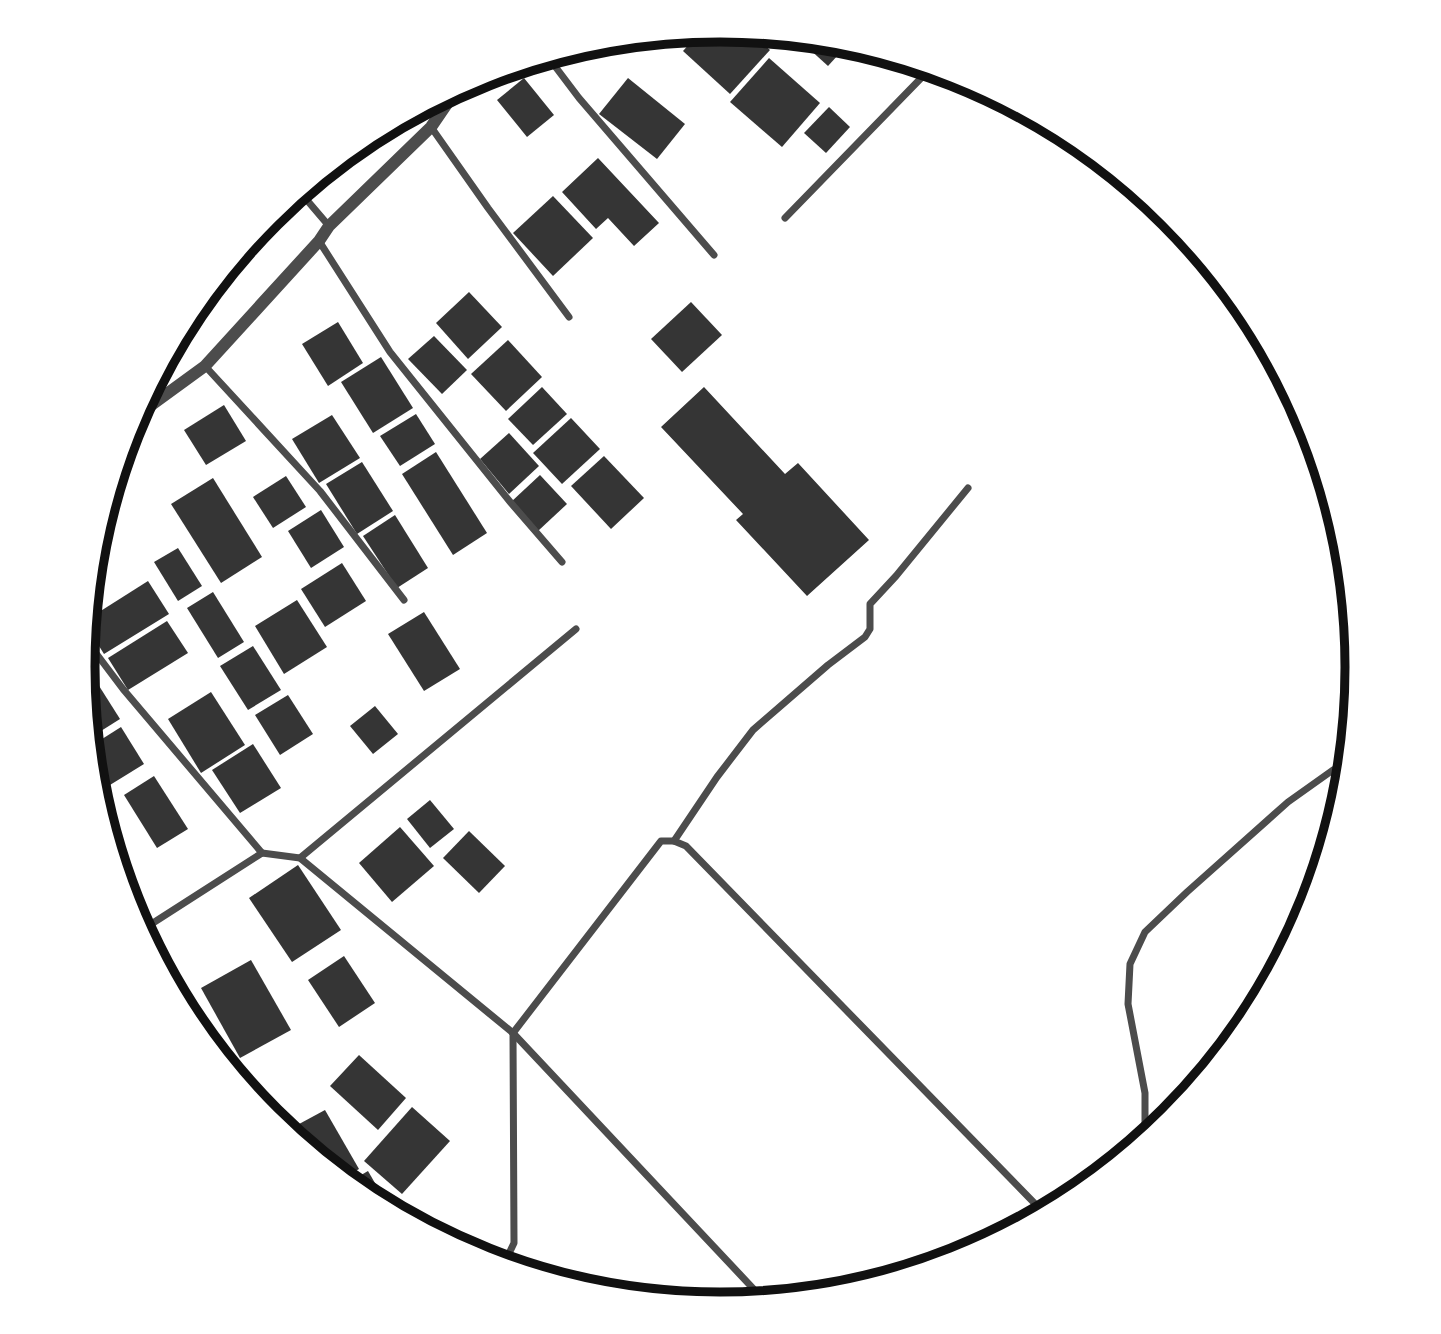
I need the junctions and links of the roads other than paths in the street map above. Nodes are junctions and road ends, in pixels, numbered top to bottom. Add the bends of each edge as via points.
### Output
1 (554, 65) edge
2 (923, 76) edge
3 (446, 105) edge
4 (431, 127) junction
5 (306, 199) edge
6 (785, 218) dead end
7 (329, 226) junction
8 (319, 241) junction
9 (714, 255) dead end
10 (569, 317) dead end
11 (205, 366) junction
12 (155, 403) edge
13 (968, 488) dead end
14 (562, 562) dead end
15 (404, 600) dead end
16 (576, 629) dead end
17 (96, 653) edge
18 (1337, 769) edge
19 (674, 841) junction
20 (262, 853) junction
21 (300, 858) junction
22 (151, 924) edge
23 (513, 1033) junction
24 (1145, 1125) edge
25 (1037, 1206) edge
26 (508, 1255) edge
27 (756, 1291) edge

1 - 9 street
2 - 6 street
3 - 4 street
4 - 7 street
4 - 10 street
5 - 7 street
7 - 8 street
8 - 11 street
8 - 14 street via 390,352
11 - 12 street
11 - 15 street via 320,491
13 - 19 street via 870,604 870,629 865,637 753,730
16 - 21 street
17 - 20 street
18 - 24 street via 1288,802 1145,932 1130,964 1128,1004 1145,1093
19 - 23 street via 661,841
19 - 25 street via 686,846
20 - 21 street
20 - 22 street
21 - 23 street
23 - 26 street via 514,1243
23 - 27 street

